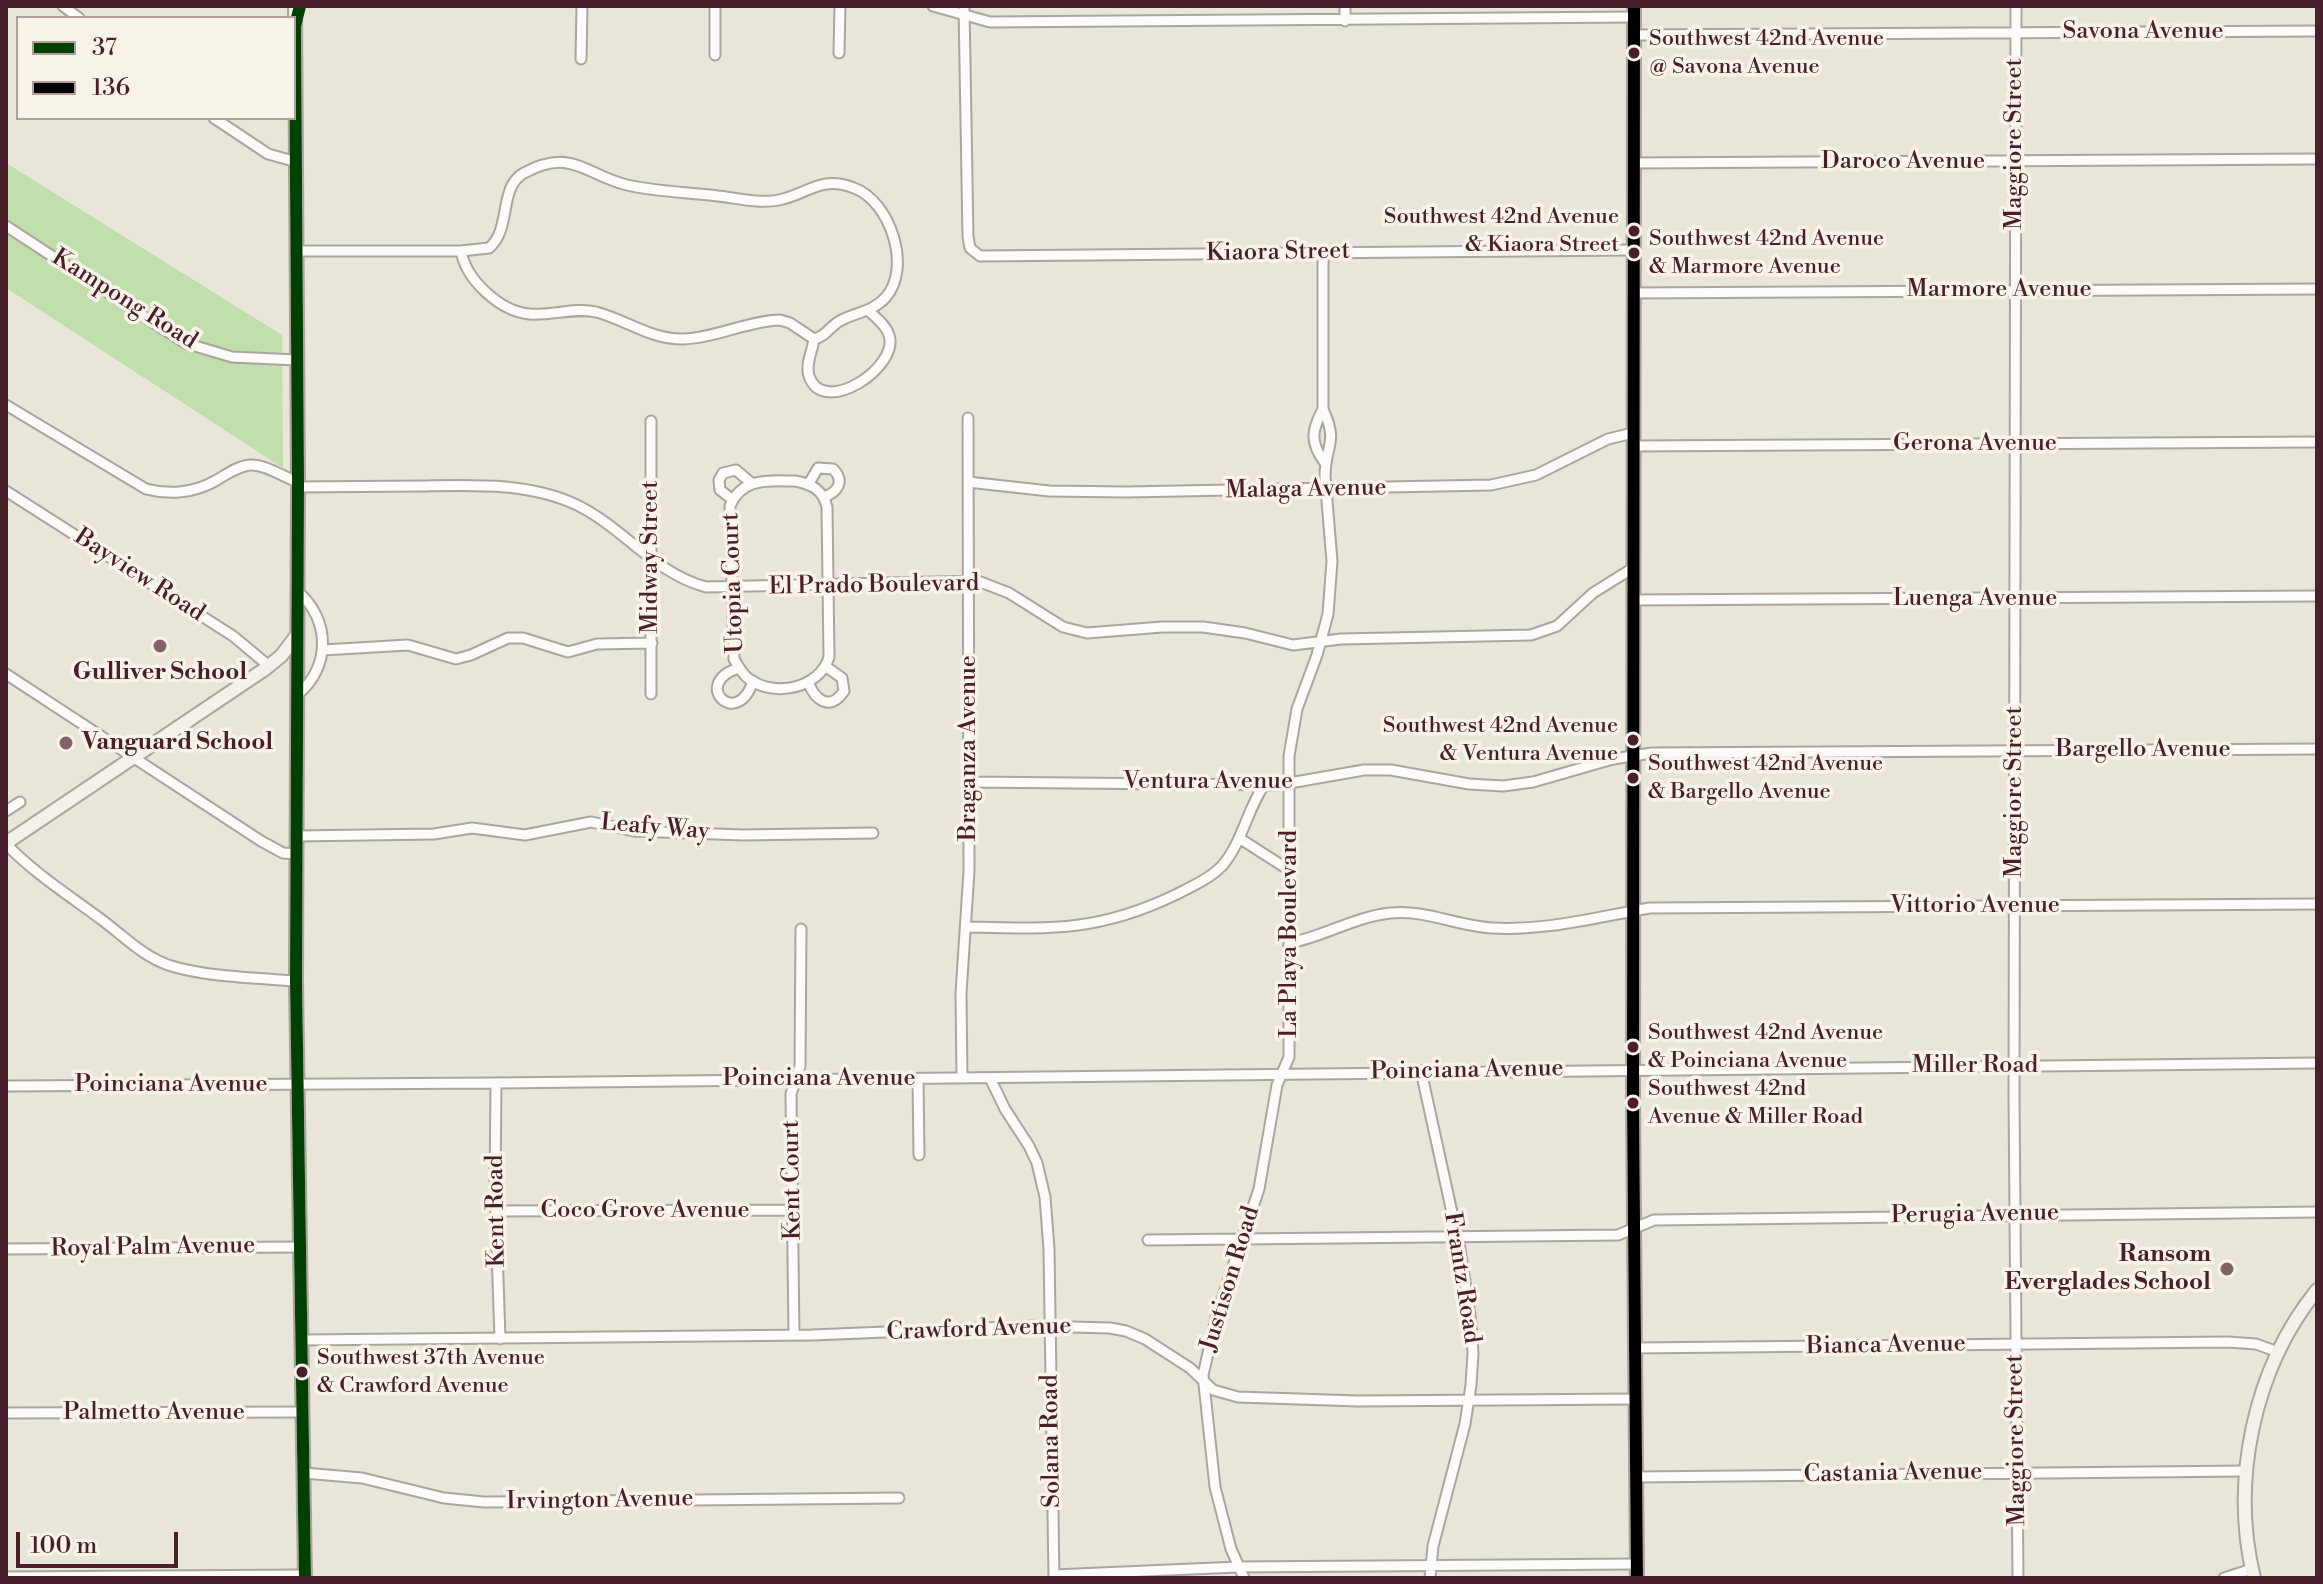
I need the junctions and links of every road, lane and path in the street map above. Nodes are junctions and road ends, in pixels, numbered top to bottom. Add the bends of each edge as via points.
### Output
1 (582, 6) edge
2 (715, 6) edge
3 (840, 6) edge
4 (933, 6) edge
5 (1345, 6) edge
6 (2016, 6) edge
7 (297, 10) edge
8 (964, 11) edge
9 (1634, 12) edge
10 (1345, 21) junction
11 (2317, 31) edge
12 (2016, 32) junction
13 (1634, 35) junction
14 (839, 53) dead end
15 (715, 55) dead end
16 (581, 59) dead end
17 (217, 120) edge
18 (2317, 159) edge
19 (2014, 161) junction
20 (297, 162) junction
21 (1633, 163) junction
22 (6, 226) edge
23 (1633, 250) junction
24 (297, 251) junction
25 (461, 251) junction
26 (1323, 253) junction
27 (2317, 289) edge
28 (2015, 290) junction
29 (1633, 293) junction
30 (869, 311) junction
31 (814, 339) junction
32 (297, 360) junction
33 (6, 405) edge
34 (1323, 409) junction
35 (968, 418) dead end
36 (651, 421) dead end
37 (1633, 440) junction
38 (2317, 442) edge
39 (2015, 444) junction
40 (1325, 463) junction
41 (750, 482) junction
42 (968, 482) junction
43 (298, 485) junction
44 (808, 485) junction
45 (1326, 490) junction
46 (6, 491) edge
47 (824, 497) junction
48 (733, 500) junction
49 (651, 560) junction
50 (1633, 568) junction
51 (968, 582) junction
52 (828, 585) junction
53 (733, 588) junction
54 (297, 591) junction
55 (2317, 596) edge
56 (2015, 598) junction
57 (1633, 600) junction
58 (297, 635) junction
59 (1322, 641) junction
60 (652, 643) junction
61 (323, 650) junction
62 (270, 666) junction
63 (825, 666) junction
64 (739, 668) junction
65 (6, 674) edge
66 (297, 681) junction
67 (753, 681) junction
68 (808, 682) junction
69 (651, 694) dead end
70 (297, 695) junction
71 (2317, 749) edge
72 (2015, 751) junction
73 (1633, 756) junction
74 (135, 758) junction
75 (970, 782) junction
76 (1288, 784) junction
77 (1264, 785) junction
78 (20, 802) dead end
79 (6, 811) edge
80 (873, 833) dead end
81 (296, 836) junction
82 (1239, 838) junction
83 (6, 844) edge
84 (296, 854) junction
85 (1289, 870) junction
86 (2317, 904) edge
87 (2015, 905) junction
88 (1634, 911) junction
89 (967, 927) junction
90 (801, 929) dead end
91 (1290, 943) junction
92 (296, 981) junction
93 (2317, 1063) edge
94 (2014, 1065) junction
95 (1633, 1069) junction
96 (1421, 1071) junction
97 (1282, 1074) junction
98 (962, 1078) junction
99 (990, 1078) junction
100 (796, 1079) junction
101 (918, 1079) junction
102 (496, 1083) junction
103 (297, 1084) junction
104 (6, 1086) edge
105 (919, 1155) dead end
106 (794, 1210) junction
107 (496, 1211) junction
108 (2317, 1212) edge
109 (2015, 1215) junction
110 (1634, 1227) junction
111 (1457, 1235) junction
112 (1148, 1240) dead end
113 (1243, 1240) junction
114 (299, 1247) junction
115 (6, 1249) edge
116 (2317, 1290) edge
117 (1050, 1326) junction
118 (794, 1335) junction
119 (500, 1339) junction
120 (301, 1340) junction
121 (2016, 1344) junction
122 (1635, 1348) junction
123 (2278, 1352) junction
124 (1203, 1382) junction
125 (1635, 1399) junction
126 (1469, 1400) junction
127 (302, 1412) junction
128 (6, 1413) edge
129 (2247, 1471) junction
130 (2017, 1472) junction
131 (304, 1473) junction
132 (1636, 1477) junction
133 (899, 1498) dead end
134 (1430, 1565) junction
135 (1238, 1567) junction
136 (1637, 1571) edge
137 (2253, 1574) edge
138 (305, 1576) edge
139 (6, 1577) edge
140 (1054, 1577) edge
141 (1244, 1578) edge
142 (1430, 1578) edge
143 (2018, 1578) edge
144 (2224, 1578) edge

1 - 16 street
2 - 15 street
3 - 14 street
4 - 8 street
5 - 10 street
6 - 12 street, Maggiore Street
7 - 20 main road
8 - 10 street via 986,22 1006,23
8 - 26 street, Kiaora Street via 972,251 985,257
9 - 10 street
9 - 13 main road
11 - 12 street, Savona Avenue
12 - 13 street, Savona Avenue
12 - 19 street, Maggiore Street
13 - 21 main road
17 - 20 street via 268,154
18 - 19 street, Daroco Avenue
19 - 21 street, Daroco Avenue
19 - 28 street, Maggiore Street
20 - 24 main road
21 - 23 main road
22 - 32 street, Kampong Road via 185,343 232,357
23 - 26 street, Kiaora Street
23 - 29 main road
24 - 25 street
24 - 32 main road
25 - 30 street via 493,245 515,181 552,163 576,163 628,185 745,200 779,200 822,183 842,185 875,203 894,244 894,284
25 - 31 street via 479,285 525,313 591,311 646,333 680,339 780,320
26 - 34 street, La Playa Boulevard
27 - 28 street, Marmore Avenue
28 - 29 street, Marmore Avenue
28 - 39 street, Maggiore Street
29 - 37 main road
30 - 31 street via 842,320
30 - 31 street via 887,330 890,346 885,360 850,387 826,392 812,382 808,369
32 - 43 main road
33 - 43 street via 146,489 197,489 250,465
34 - 40 street, La Playa Boulevard via 1332,437
34 - 40 street, La Playa Boulevard via 1312,438
35 - 42 street, Braganza Avenue
36 - 49 street, Midway Street
37 - 39 street, Gerona Avenue
37 - 45 street, Malaga Avenue via 1614,436 1536,475 1504,483
37 - 50 main road
38 - 39 street, Gerona Avenue
39 - 56 street, Maggiore Street
40 - 45 street, La Playa Boulevard
41 - 44 street, Utopia Court
41 - 48 street, Utopia Court
41 - 48 street via 736,470 723,473 720,490
42 - 45 street, Malaga Avenue via 1058,491
42 - 51 street, Braganza Avenue
43 - 49 street, El Prado Boulevard via 521,489 579,506
43 - 54 main road
44 - 47 street
44 - 47 street via 818,468 833,469 839,484
45 - 59 street, La Playa Boulevard via 1332,573
46 - 62 street, Bayview Road via 233,636
47 - 52 street
48 - 53 street, Utopia Court
49 - 53 street, El Prado Boulevard via 691,582
49 - 60 street, Midway Street
50 - 57 main road
50 - 59 street, El Prado Boulevard via 1593,593 1557,626 1537,634
51 - 52 street, El Prado Boulevard
51 - 59 street, El Prado Boulevard via 997,587 1055,623 1087,633 1192,626 1293,645
51 - 75 street, Braganza Avenue
52 - 53 street, El Prado Boulevard
52 - 63 street
53 - 64 street, Utopia Court via 733,655
54 - 58 main road
54 - 61 street via 316,613
55 - 56 street, Luenga Avenue
56 - 57 street, Luenga Avenue
56 - 72 street, Maggiore Street
57 - 73 main road
58 - 62 main road
58 - 66 main road
59 - 76 street, La Playa Boulevard via 1295,717
60 - 61 street via 597,644 568,652 508,638 456,659 408,645
60 - 69 street, Midway Street
61 - 70 street via 316,674
62 - 66 main road via 283,668
62 - 74 main road
63 - 68 street
63 - 68 street via 842,678 844,691 838,699 820,701
64 - 67 street, Utopia Court
64 - 67 street via 719,678 722,699 741,702
65 - 74 street
66 - 70 main road
67 - 68 street, Utopia Court via 785,688
70 - 81 main road
71 - 72 street, Bargello Avenue
72 - 73 street, Bargello Avenue
72 - 87 street, Maggiore Street
73 - 76 street, Ventura Avenue via 1510,786 1391,770
73 - 88 main road
74 - 83 main road
74 - 84 street via 261,841
75 - 77 street, Ventura Avenue
75 - 89 street, Braganza Avenue
76 - 77 street, Ventura Avenue
76 - 85 street, La Playa Boulevard
77 - 82 street
78 - 79 street
80 - 81 street, Leafy Way via 634,831 591,822 525,835 472,828 434,834
81 - 84 main road
82 - 85 street
82 - 89 street via 1207,878 1120,918 1056,928
83 - 92 street via 150,958 184,969
84 - 92 main road
85 - 91 street, La Playa Boulevard
86 - 87 street, Vittorio Avenue
87 - 88 street, Vittorio Avenue
87 - 94 street, Maggiore Street
88 - 91 street, Vittorio Avenue via 1533,929 1478,927 1421,914 1388,913
88 - 95 main road
89 - 98 street, Braganza Avenue
90 - 100 street, Kent Court
91 - 97 street, La Playa Boulevard via 1290,1048
92 - 103 main road
93 - 94 street, Miller Road
94 - 95 street, Miller Road
94 - 109 street, Maggiore Street
95 - 96 street, Poinciana Avenue
95 - 110 main road
96 - 97 street, Poinciana Avenue
96 - 111 street, Frantz Road
97 - 99 street, Poinciana Avenue
97 - 113 street, Justison Road
98 - 99 street, Poinciana Avenue
98 - 101 street, Poinciana Avenue
99 - 117 street, Solana Road via 1029,1146 1042,1181
100 - 101 street, Poinciana Avenue
100 - 102 street, Poinciana Avenue
100 - 106 street, Kent Court via 791,1094
101 - 105 street
102 - 103 street, Poinciana Avenue
102 - 107 street, Kent Road
103 - 104 street, Poinciana Avenue
103 - 114 main road
106 - 107 street, Coco Grove Avenue
106 - 118 street, Kent Court
107 - 119 street, Kent Road
108 - 109 street, Perugia Avenue
109 - 110 street, Perugia Avenue via 1654,1220
109 - 121 street, Maggiore Street
110 - 111 street, Perugia Avenue via 1618,1235
110 - 122 main road
111 - 113 street, Perugia Avenue
111 - 126 street, Frantz Road via 1472,1327
112 - 113 street, Perugia Avenue
113 - 124 street, Justison Road via 1217,1314
114 - 115 street, Royal Palm Avenue
114 - 120 main road
116 - 123 main road
117 - 118 street, Crawford Avenue
117 - 124 street, Crawford Avenue via 1132,1333
117 - 140 street, Solana Road
118 - 119 street, Crawford Avenue
119 - 120 street, Crawford Avenue
120 - 127 main road
121 - 122 street, Bianca Avenue
121 - 123 street, Bianca Avenue via 2245,1342
121 - 130 street, Maggiore Street
122 - 125 main road
123 - 129 main road via 2259,1405
124 - 126 street, Crawford Avenue via 1228,1395 1264,1399
124 - 135 street, Justison Road via 1215,1487
125 - 126 street, Crawford Avenue
125 - 132 main road
126 - 134 street, Frantz Road
127 - 128 street, Palmetto Avenue
127 - 131 main road
129 - 130 street, Castania Avenue
129 - 137 main road via 2246,1527
130 - 132 street, Castania Avenue
130 - 143 street, Maggiore Street
131 - 133 street, Irvington Avenue via 370,1479 474,1501
131 - 138 main road
132 - 136 main road
134 - 135 street
134 - 136 street
134 - 142 street, Frantz Road
135 - 140 street
135 - 141 street, Justison Road
137 - 144 street
138 - 139 street

